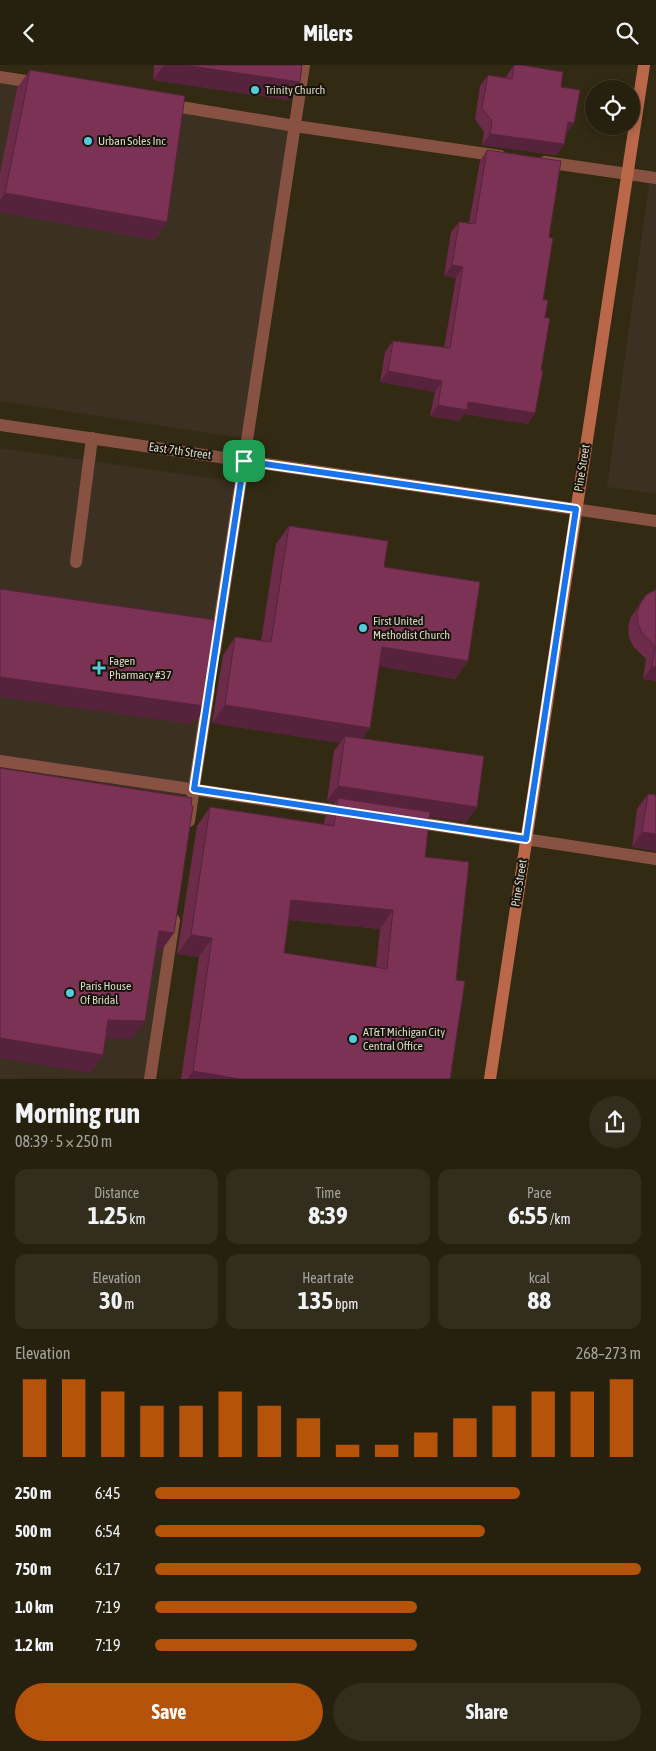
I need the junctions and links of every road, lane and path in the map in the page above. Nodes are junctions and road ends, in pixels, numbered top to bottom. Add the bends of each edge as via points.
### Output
1 (304, 65) edge
2 (644, 65) edge
3 (0, 77) edge
4 (49, 85) edge
5 (157, 103) edge
6 (295, 126) junction
7 (510, 157) edge
8 (529, 160) edge
9 (627, 174) junction
10 (656, 178) edge
11 (0, 425) edge
12 (92, 438) junction
13 (244, 461) junction
14 (576, 509) junction
15 (656, 521) edge
16 (76, 562) dead end
17 (0, 761) edge
18 (194, 789) junction
19 (359, 814) edge
20 (398, 820) edge
21 (186, 837) edge
22 (526, 839) junction
23 (656, 859) edge
24 (176, 905) edge
25 (150, 1079) edge
26 (490, 1079) edge

1 - 6 street
2 - 9 street, Pine Street
3 - 4 street
5 - 6 street
6 - 7 street
6 - 13 street
8 - 9 street
9 - 10 street
9 - 14 street, Pine Street
11 - 12 street, East 7th Street
12 - 13 street, East 7th Street
12 - 16 street
13 - 14 street, East 7th Street
13 - 18 street
14 - 15 street, East 7th Street
14 - 22 street, Pine Street
17 - 18 street
18 - 19 street
18 - 21 street
20 - 22 street
22 - 23 street
22 - 26 street, Pine Street
24 - 25 street

